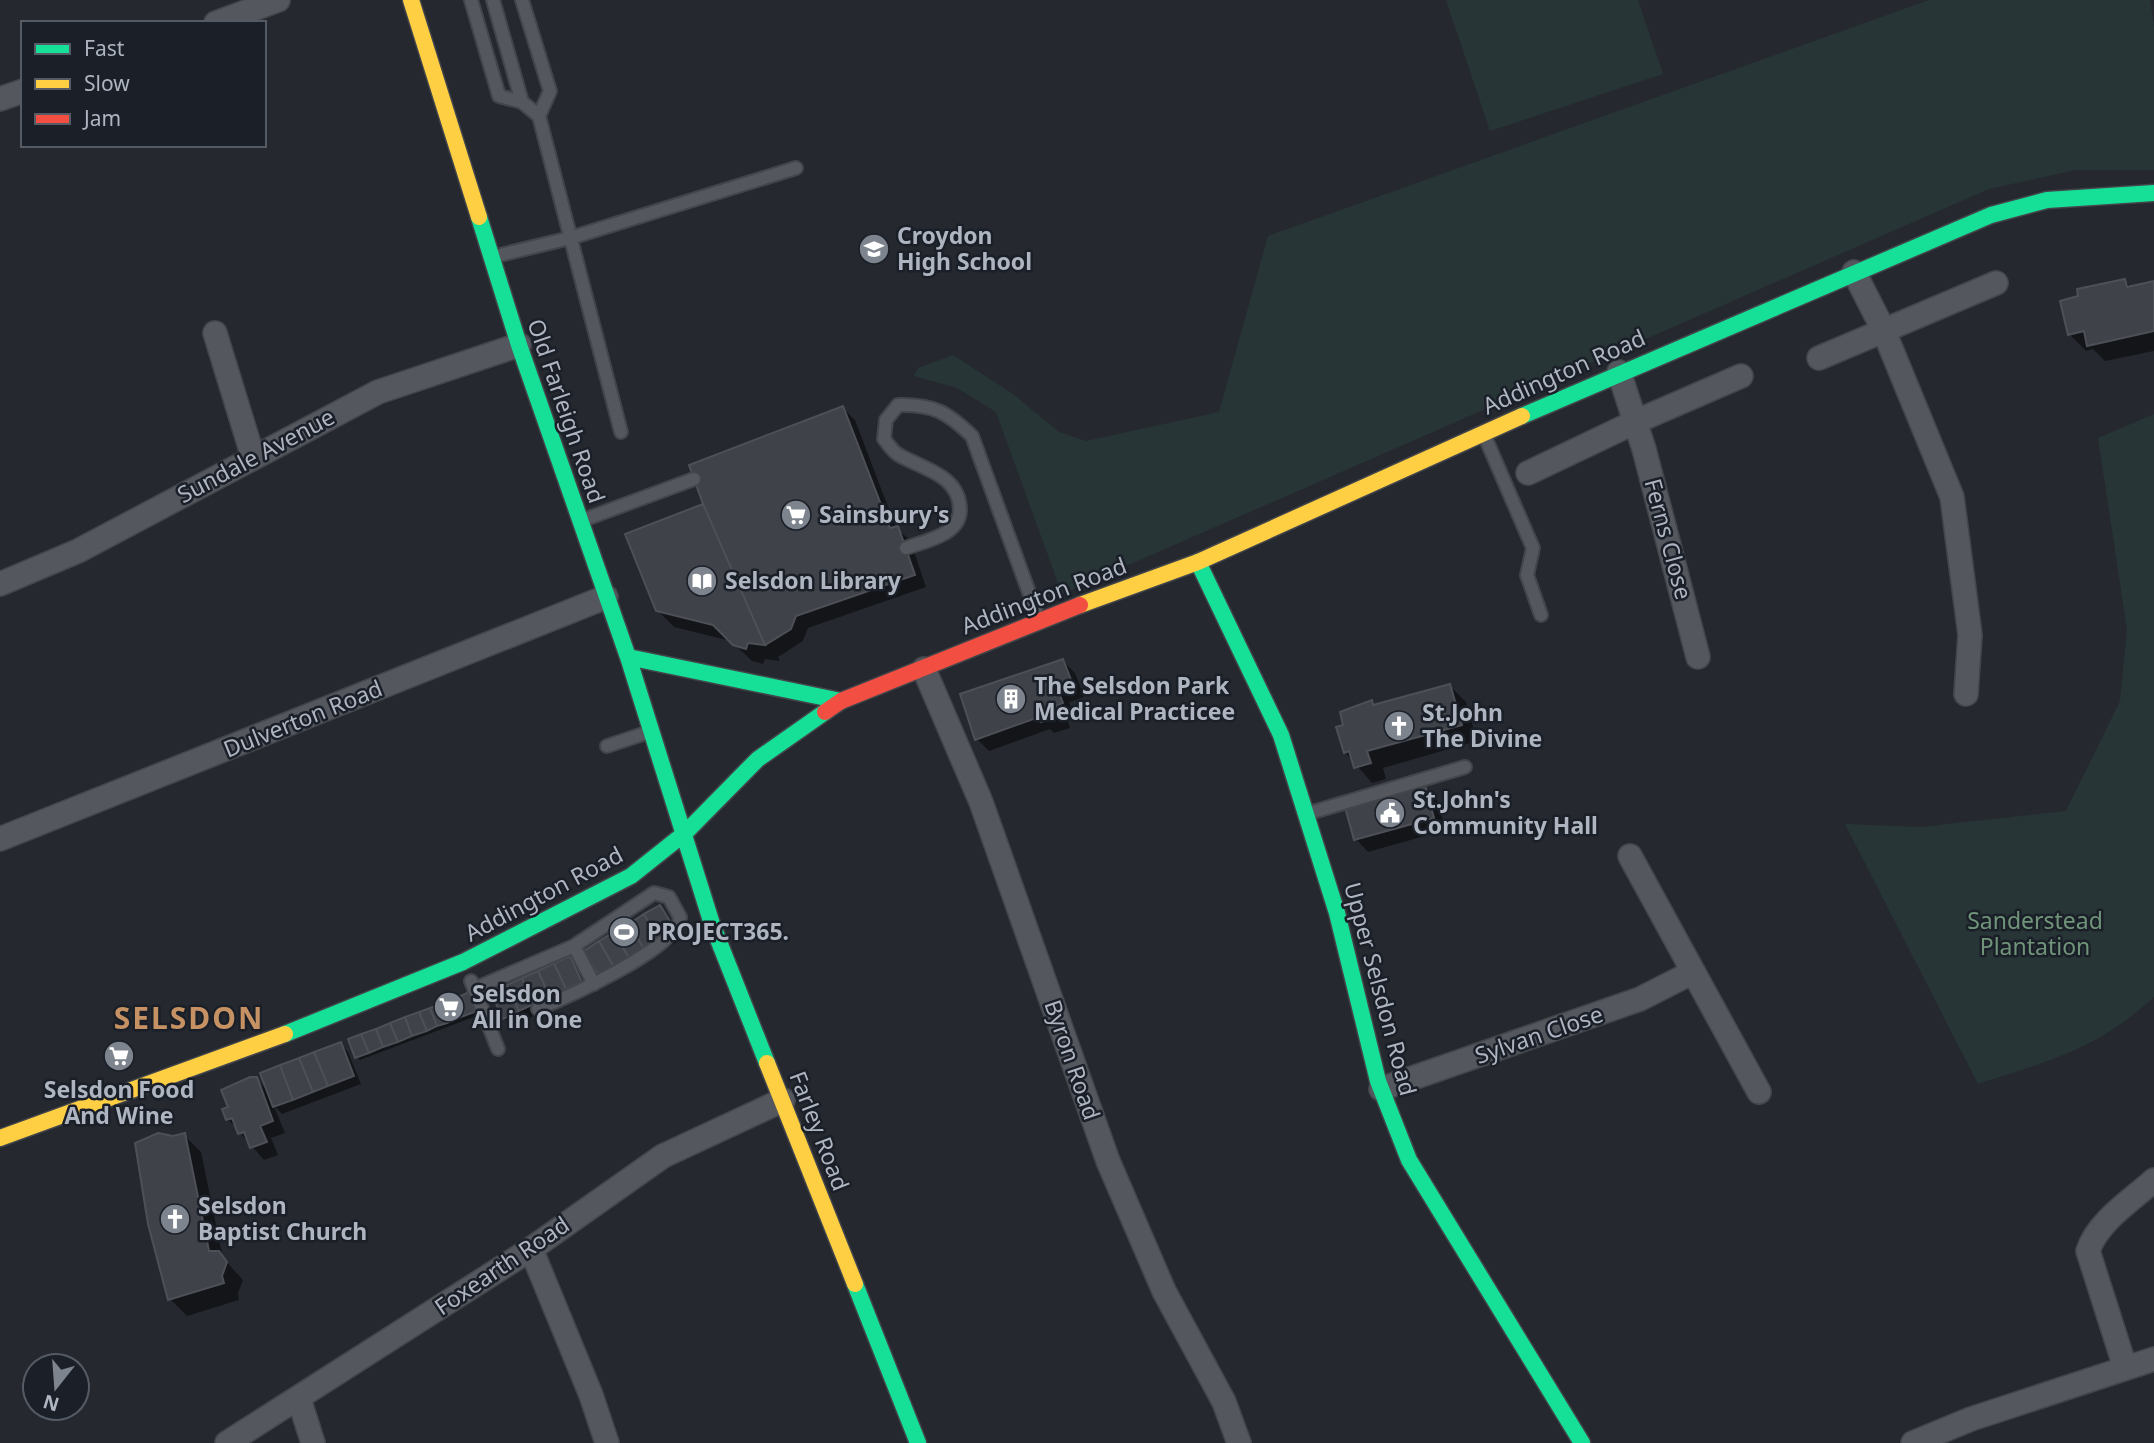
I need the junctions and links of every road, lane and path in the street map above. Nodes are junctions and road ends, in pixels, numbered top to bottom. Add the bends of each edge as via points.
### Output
1 (278, 0) edge
2 (411, 0) edge
3 (471, 0) edge
4 (493, 0) edge
5 (522, 0) edge
6 (221, 21) edge
7 (21, 92) edge
8 (0, 99) edge
9 (522, 102) junction
10 (539, 116) junction
11 (796, 168) dead end
12 (2154, 193) edge
13 (570, 238) junction
14 (492, 257) junction
15 (1854, 272) junction
16 (1996, 284) dead end
17 (1882, 329) junction
18 (215, 333) dead end
19 (519, 345) junction
20 (1818, 358) dead end
21 (1619, 372) junction
22 (1741, 376) dead end
23 (1634, 422) junction
24 (621, 432) dead end
25 (1483, 433) junction
26 (253, 457) junction
27 (1528, 473) dead end
28 (694, 479) dead end
29 (579, 521) junction
30 (906, 548) dead end
31 (1198, 562) junction
32 (0, 584) edge
33 (606, 597) junction
34 (1541, 615) dead end
35 (1039, 620) junction
36 (628, 657) junction
37 (1698, 657) dead end
38 (924, 669) junction
39 (1966, 694) dead end
40 (841, 701) junction
41 (652, 731) junction
42 (607, 746) dead end
43 (1465, 767) dead end
44 (1306, 814) junction
45 (685, 833) junction
46 (0, 839) edge
47 (1630, 856) dead end
48 (652, 861) junction
49 (654, 893) junction
50 (574, 946) junction
51 (463, 962) junction
52 (1693, 972) junction
53 (594, 984) junction
54 (474, 989) junction
55 (538, 1009) dead end
56 (498, 1049) dead end
57 (1381, 1089) junction
58 (1759, 1092) dead end
59 (783, 1100) junction
60 (0, 1138) edge
61 (2154, 1180) edge
62 (531, 1249) junction
63 (2154, 1359) edge
64 (2125, 1367) junction
65 (299, 1399) junction
66 (227, 1443) edge
67 (313, 1443) edge
68 (607, 1443) edge
69 (918, 1443) edge
70 (1238, 1443) edge
71 (1582, 1443) edge
72 (1913, 1443) edge

1 - 6 street
2 - 14 main road, Old Farleigh Road
3 - 9 lane via 499,96
4 - 9 lane
5 - 10 lane via 550,91
7 - 8 street
9 - 10 lane
10 - 13 lane
11 - 13 lane
12 - 15 main road, Addington Road via 2047,200 1991,215
13 - 14 lane
13 - 24 lane
14 - 19 main road, Old Farleigh Road
15 - 17 street
15 - 21 main road, Addington Road
16 - 17 street
17 - 20 street
17 - 39 street via 1952,497 1969,635
18 - 26 street
19 - 26 street, Sundale Avenue via 378,392
19 - 29 main road, Old Farleigh Road
21 - 23 street, Ferns Close
21 - 25 main road, Addington Road
22 - 23 street
23 - 27 street
23 - 37 street, Ferns Close
25 - 31 main road, Addington Road
25 - 34 lane via 1533,548 1527,575
26 - 32 street, Sundale Avenue via 78,551
28 - 29 lane
29 - 33 main road, Old Farleigh Road
30 - 35 lane via 947,534 960,516 960,499 949,482 896,454 884,439 886,420 898,405 918,404 949,414 972,436
31 - 35 main road, Addington Road
31 - 44 main road, Upper Selsdon Road via 1281,735
33 - 36 main road, Old Farleigh Road
33 - 46 street, Dulverton Road
35 - 38 main road, Addington Road
36 - 40 main road
36 - 41 main road, Old Farleigh Road
38 - 40 main road, Addington Road
38 - 70 street, Byron Road via 981,802 1108,1161 1164,1291 1224,1402
40 - 45 main road, Addington Road via 758,759
41 - 42 lane
41 - 45 main road, Old Farleigh Road
43 - 44 lane
44 - 57 main road, Upper Selsdon Road via 1337,913
45 - 48 main road, Addington Road
45 - 59 main road, Farley Road via 712,924
47 - 52 street
48 - 49 lane
48 - 51 main road, Addington Road
49 - 50 lane
49 - 53 lane via 665,894 673,902 680,917 678,929
50 - 53 lane
50 - 54 lane
51 - 54 lane
51 - 60 main road, Addington Road via 254,1046
52 - 57 street, Sylvan Close via 1640,999
52 - 58 street
53 - 55 lane
54 - 56 lane
57 - 71 main road, Upper Selsdon Road via 1409,1160
59 - 62 street, Foxearth Road via 663,1156
59 - 69 main road, Farley Road
61 - 64 street via 2091,1239 2088,1251
62 - 65 street, Foxearth Road
62 - 68 street
63 - 64 street
64 - 72 street
65 - 66 street, Foxearth Road
65 - 67 street

